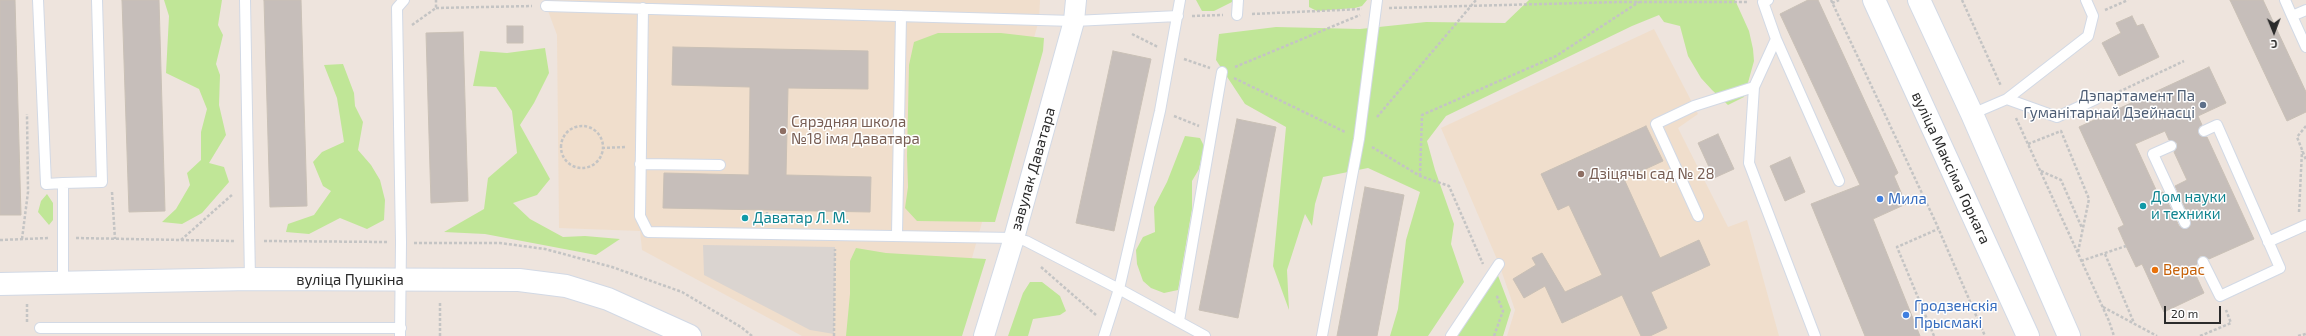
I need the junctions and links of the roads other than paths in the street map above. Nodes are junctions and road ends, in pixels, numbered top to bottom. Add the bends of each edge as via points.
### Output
1 (38, 0) edge
2 (97, 0) edge
3 (245, 0) edge
4 (404, 0) edge
5 (1076, 0) edge
6 (1180, 0) edge
7 (1238, 0) edge
8 (1874, 0) edge
9 (1919, 0) edge
10 (2086, 0) edge
11 (2285, 0) edge
12 (1764, 1) edge
13 (1377, 4) edge
14 (546, 6) road end
15 (643, 8) junction
16 (2306, 10) edge
17 (1237, 15) road end
18 (901, 16) junction
19 (1178, 16) junction
20 (2292, 16) junction
21 (1074, 21) junction
22 (1776, 39) junction
23 (2306, 48) edge
24 (1222, 72) road end
25 (1754, 87) junction
26 (2007, 99) junction
27 (2096, 99) dead end
28 (1972, 114) junction
29 (2204, 131) dead end
30 (2171, 146) dead end
31 (640, 164) junction
32 (720, 165) dead end
33 (1840, 181) dead end
34 (63, 183) junction
35 (1698, 216) dead end
36 (2185, 223) dead end
37 (2306, 225) edge
38 (897, 234) junction
39 (1014, 238) junction
40 (2268, 242) junction
41 (2203, 262) dead end
42 (1499, 264) dead end
43 (250, 279) junction
44 (401, 280) junction
45 (63, 283) junction
46 (0, 284) edge
47 (1119, 289) junction
48 (1179, 321) junction
49 (40, 328) dead end
50 (662, 329) edge
51 (400, 332) edge
52 (690, 336) edge
53 (984, 336) edge
54 (1104, 336) edge
55 (1205, 336) edge
56 (1322, 336) edge
57 (1451, 336) edge
58 (1815, 336) edge
59 (2028, 336) edge
60 (2069, 336) edge

1 - 34 lane via 46,184
2 - 34 lane via 102,182
3 - 43 lane
4 - 44 lane via 397,8
5 - 21 street, завулак Даватара
6 - 19 lane
7 - 17 lane
8 - 59 main road, вуліца Максіма Горкага
9 - 28 main road
10 - 26 lane via 2093,16 2088,36
11 - 20 lane
12 - 22 lane
13 - 56 lane via 1359,139
14 - 15 lane
15 - 18 lane
15 - 31 lane
16 - 20 lane
18 - 21 lane
18 - 38 lane
19 - 21 lane
19 - 47 lane via 1160,111
20 - 23 lane
21 - 39 street, завулак Даватара
22 - 25 lane
22 - 33 lane
24 - 48 lane
25 - 35 lane via 1694,106 1656,124
25 - 58 lane via 1749,163
26 - 27 lane via 2057,117
26 - 28 lane
28 - 60 main road
29 - 40 lane via 2217,125
30 - 36 lane via 2153,154
31 - 32 lane
31 - 38 lane via 640,216 648,232
34 - 45 lane
37 - 40 lane
38 - 39 lane
39 - 47 lane via 1026,241
39 - 53 street, завулак Даватара
40 - 41 lane via 2280,268 2220,296
42 - 57 lane
43 - 44 main road, вуліца Пушкіна
43 - 45 main road, вуліца Пушкіна
44 - 50 main road, вуліца Пушкіна via 519,280 566,286 608,299
44 - 51 lane
45 - 46 main road, вуліца Пушкіна
47 - 48 lane
47 - 54 lane
48 - 55 lane
49 - 51 lane
50 - 52 main road, вуліца Пушкіна

